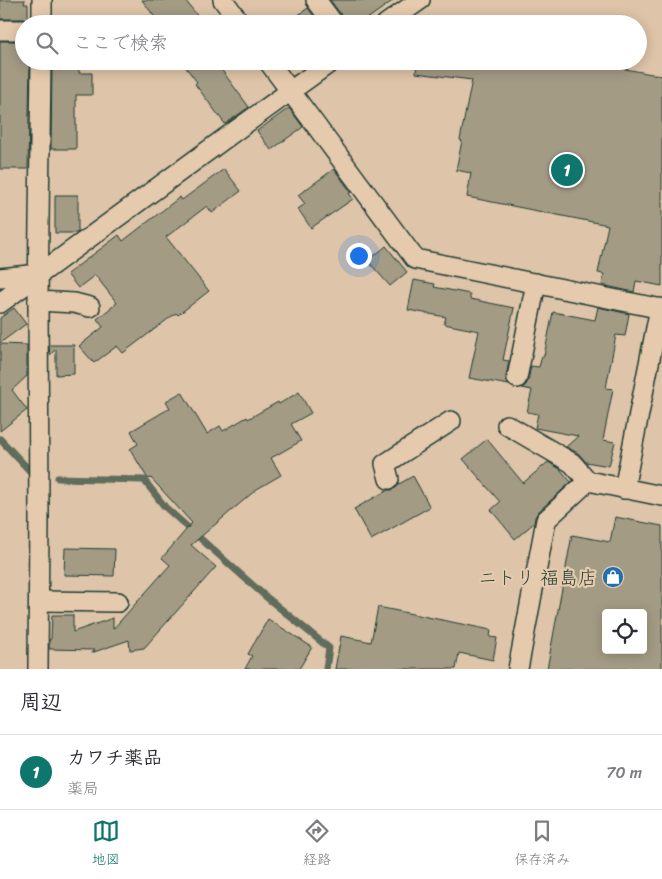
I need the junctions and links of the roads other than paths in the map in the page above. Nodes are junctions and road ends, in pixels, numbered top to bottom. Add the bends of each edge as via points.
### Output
1 (42, 0) edge
2 (224, 0) edge
3 (316, 0) edge
4 (420, 0) edge
5 (42, 15) edge
6 (235, 15) edge
7 (327, 15) edge
8 (399, 15) edge
9 (0, 30) edge
10 (15, 30) edge
11 (41, 70) edge
12 (275, 70) edge
13 (319, 70) edge
14 (290, 91) junction
15 (38, 274) junction
16 (0, 278) edge
17 (536, 283) junction
18 (38, 301) junction
19 (0, 303) edge
20 (90, 307) dead end
21 (661, 309) edge
22 (517, 378) dead end
23 (451, 421) dead end
24 (507, 425) dead end
25 (389, 479) dead end
26 (588, 481) junction
27 (624, 489) junction
28 (662, 496) edge
29 (39, 601) junction
30 (118, 602) dead end
31 (38, 669) edge
32 (518, 669) edge

1 - 5 street
2 - 6 street
3 - 7 street
4 - 8 street
9 - 10 street
11 - 15 street
12 - 14 street
13 - 14 street
14 - 15 street
14 - 17 street via 415,258
15 - 16 street
15 - 18 street
15 - 19 street
17 - 21 street
17 - 22 street
18 - 20 street
18 - 29 street
21 - 27 street
23 - 25 street via 384,464
24 - 26 street via 572,463
26 - 27 street
26 - 32 street via 546,520
27 - 28 street
29 - 30 street
29 - 31 street

